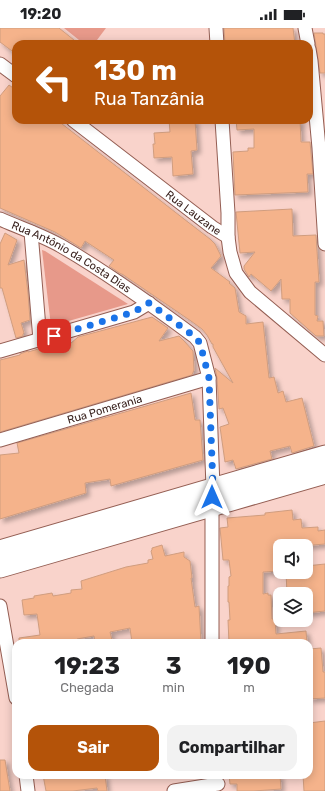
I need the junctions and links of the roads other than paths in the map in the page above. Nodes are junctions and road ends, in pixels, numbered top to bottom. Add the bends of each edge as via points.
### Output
1 (216, 28) edge
2 (305, 28) edge
3 (217, 40) edge
4 (307, 40) edge
5 (0, 64) edge
6 (12, 73) edge
7 (313, 83) edge
8 (78, 124) edge
9 (222, 124) edge
10 (0, 219) edge
11 (31, 232) junction
12 (228, 237) junction
13 (325, 244) edge
14 (149, 303) junction
15 (40, 340) junction
16 (0, 351) edge
17 (325, 355) edge
18 (209, 378) junction
19 (0, 440) edge
20 (325, 455) edge
21 (325, 474) edge
22 (213, 488) junction
23 (212, 507) junction
24 (0, 550) edge
25 (0, 568) edge
26 (0, 606) edge
27 (212, 639) edge
28 (12, 675) edge
29 (26, 779) edge
30 (218, 783) edge
31 (28, 791) edge
32 (174, 791) edge

1 - 3 street
2 - 4 street
5 - 6 street
7 - 13 street
8 - 12 street, Rua Lauzane
9 - 12 street
10 - 11 street, Rua Antônio da Costa Dias
11 - 14 street, Rua Antônio da Costa Dias via 60,246
11 - 15 street
12 - 17 street, Rua Lauzane via 236,274 250,292
14 - 15 street via 134,312
14 - 18 street, Rua Antônio da Costa Dias via 200,343
15 - 16 street
18 - 19 street, Rua Pomerania
18 - 22 street, Rua Antônio da Costa Dias
20 - 22 street
21 - 23 street
22 - 23 street, Rua Antônio da Costa Dias
22 - 24 street
23 - 25 street
23 - 27 street, Rua Antônio da Costa Dias
26 - 28 street
29 - 31 street
30 - 32 street

